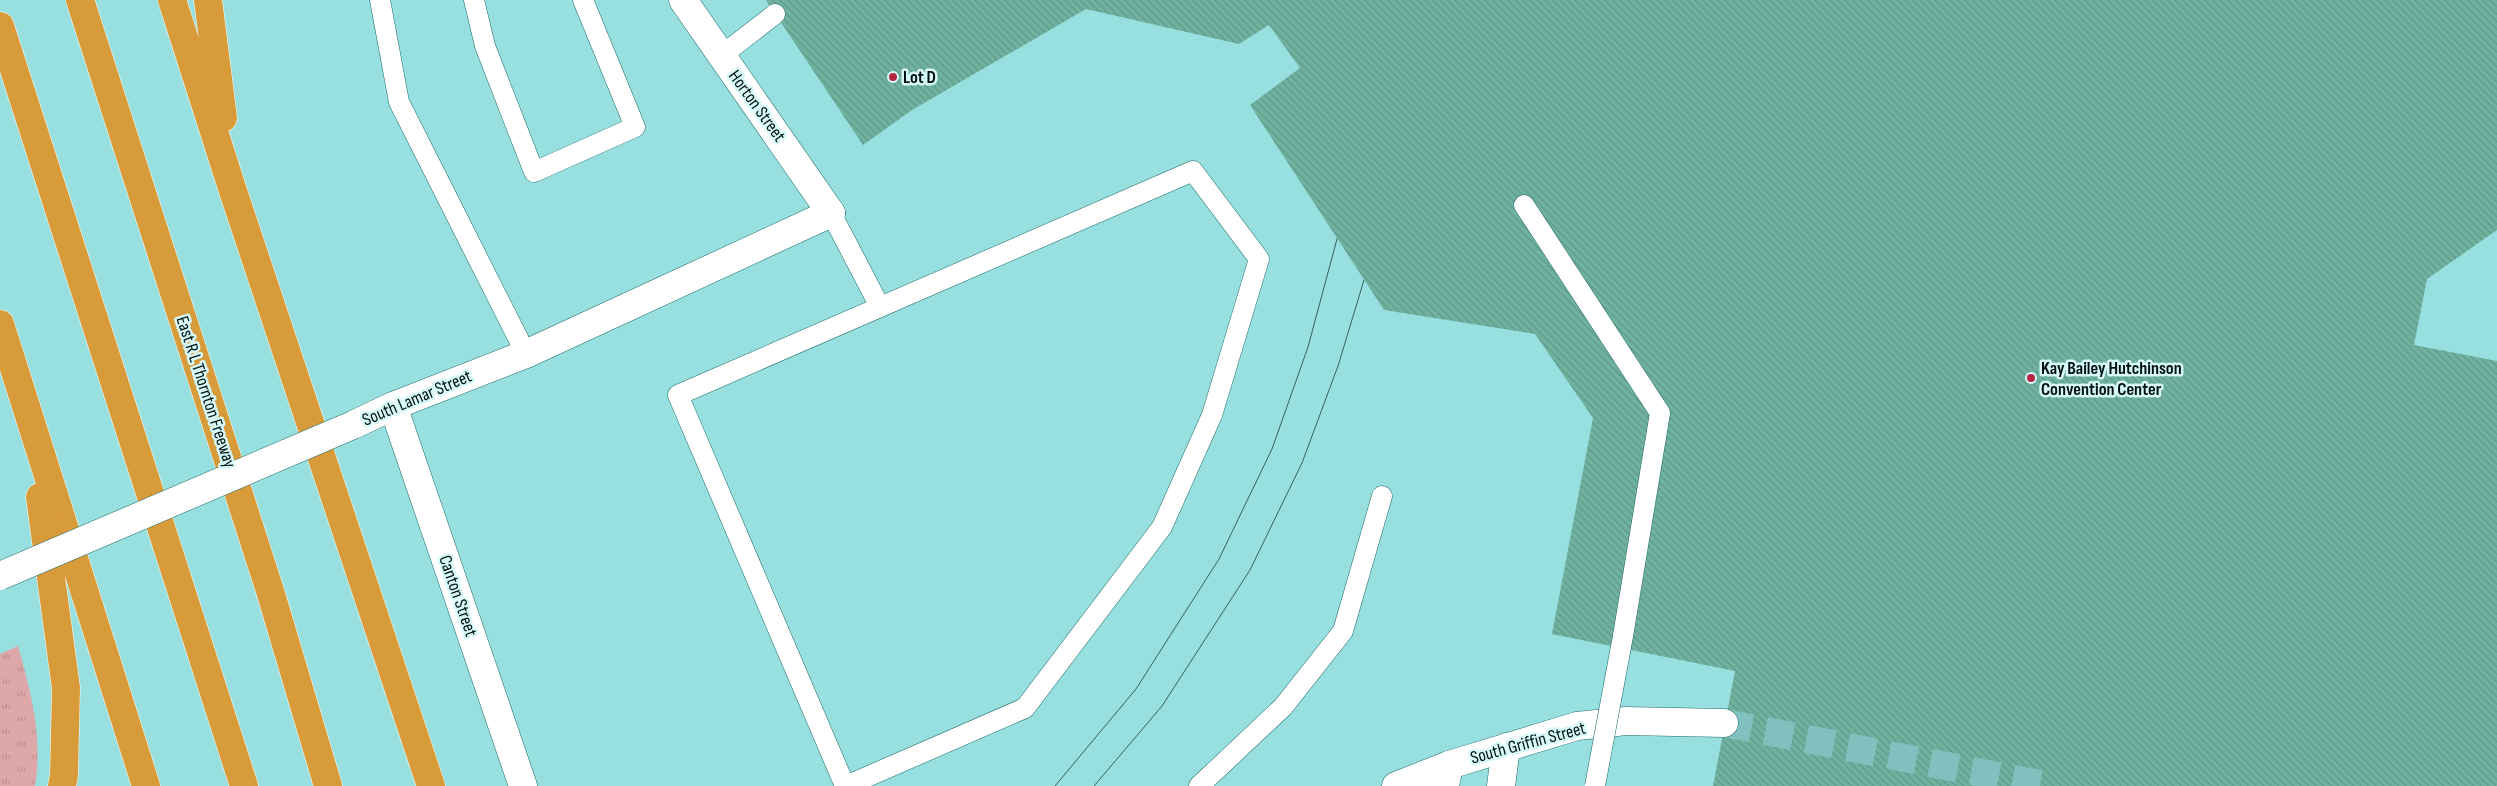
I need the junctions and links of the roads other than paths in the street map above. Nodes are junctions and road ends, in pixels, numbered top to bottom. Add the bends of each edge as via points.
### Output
1 (80, 0) edge
2 (172, 0) edge
3 (208, 0) edge
4 (380, 0) edge
5 (474, 0) edge
6 (583, 0) edge
7 (682, 0) edge
8 (775, 14) dead end
9 (0, 26) edge
10 (720, 56) junction
11 (233, 191) junction
12 (1524, 205) dead end
13 (831, 213) junction
14 (880, 307) junction
15 (0, 324) edge
16 (526, 354) junction
17 (393, 406) junction
18 (30, 420) junction
19 (1382, 496) dead end
20 (0, 576) edge
21 (1724, 723) tunnel mouth
22 (1506, 747) junction
23 (1447, 775) edge
24 (62, 786) edge
25 (146, 786) edge
26 (244, 786) edge
27 (328, 786) edge
28 (431, 786) edge
29 (523, 786) edge
30 (845, 786) edge
31 (1199, 786) edge
32 (1396, 786) edge
33 (1501, 786) edge
34 (1595, 786) edge

1 - 27 highway, East R L Thornton Freeway via 271,594
2 - 11 highway
3 - 11 highway
4 - 16 lane via 399,102
5 - 6 lane via 484,46 534,172 635,127
7 - 10 main road, Horton Street
8 - 10 lane
9 - 26 highway
10 - 13 main road, Horton Street
11 - 28 highway
12 - 34 lane, bridge via 1660,413
13 - 14 lane
13 - 16 main road, South Lamar Street
14 - 30 lane via 678,395
14 - 30 lane via 1193,171 1258,260 1212,415 1162,527 1025,708
15 - 18 highway
16 - 17 main road, South Lamar Street
17 - 20 main road, South Lamar Street, bridge
17 - 29 main road, Canton Street
18 - 24 highway via 66,688
18 - 25 highway
19 - 31 lane via 1343,631 1283,707
21 - 22 main road, South Griffin Street via 1626,721 1587,725
22 - 23 main road, South Griffin Street
22 - 33 main road
23 - 32 main road, South Griffin Street

